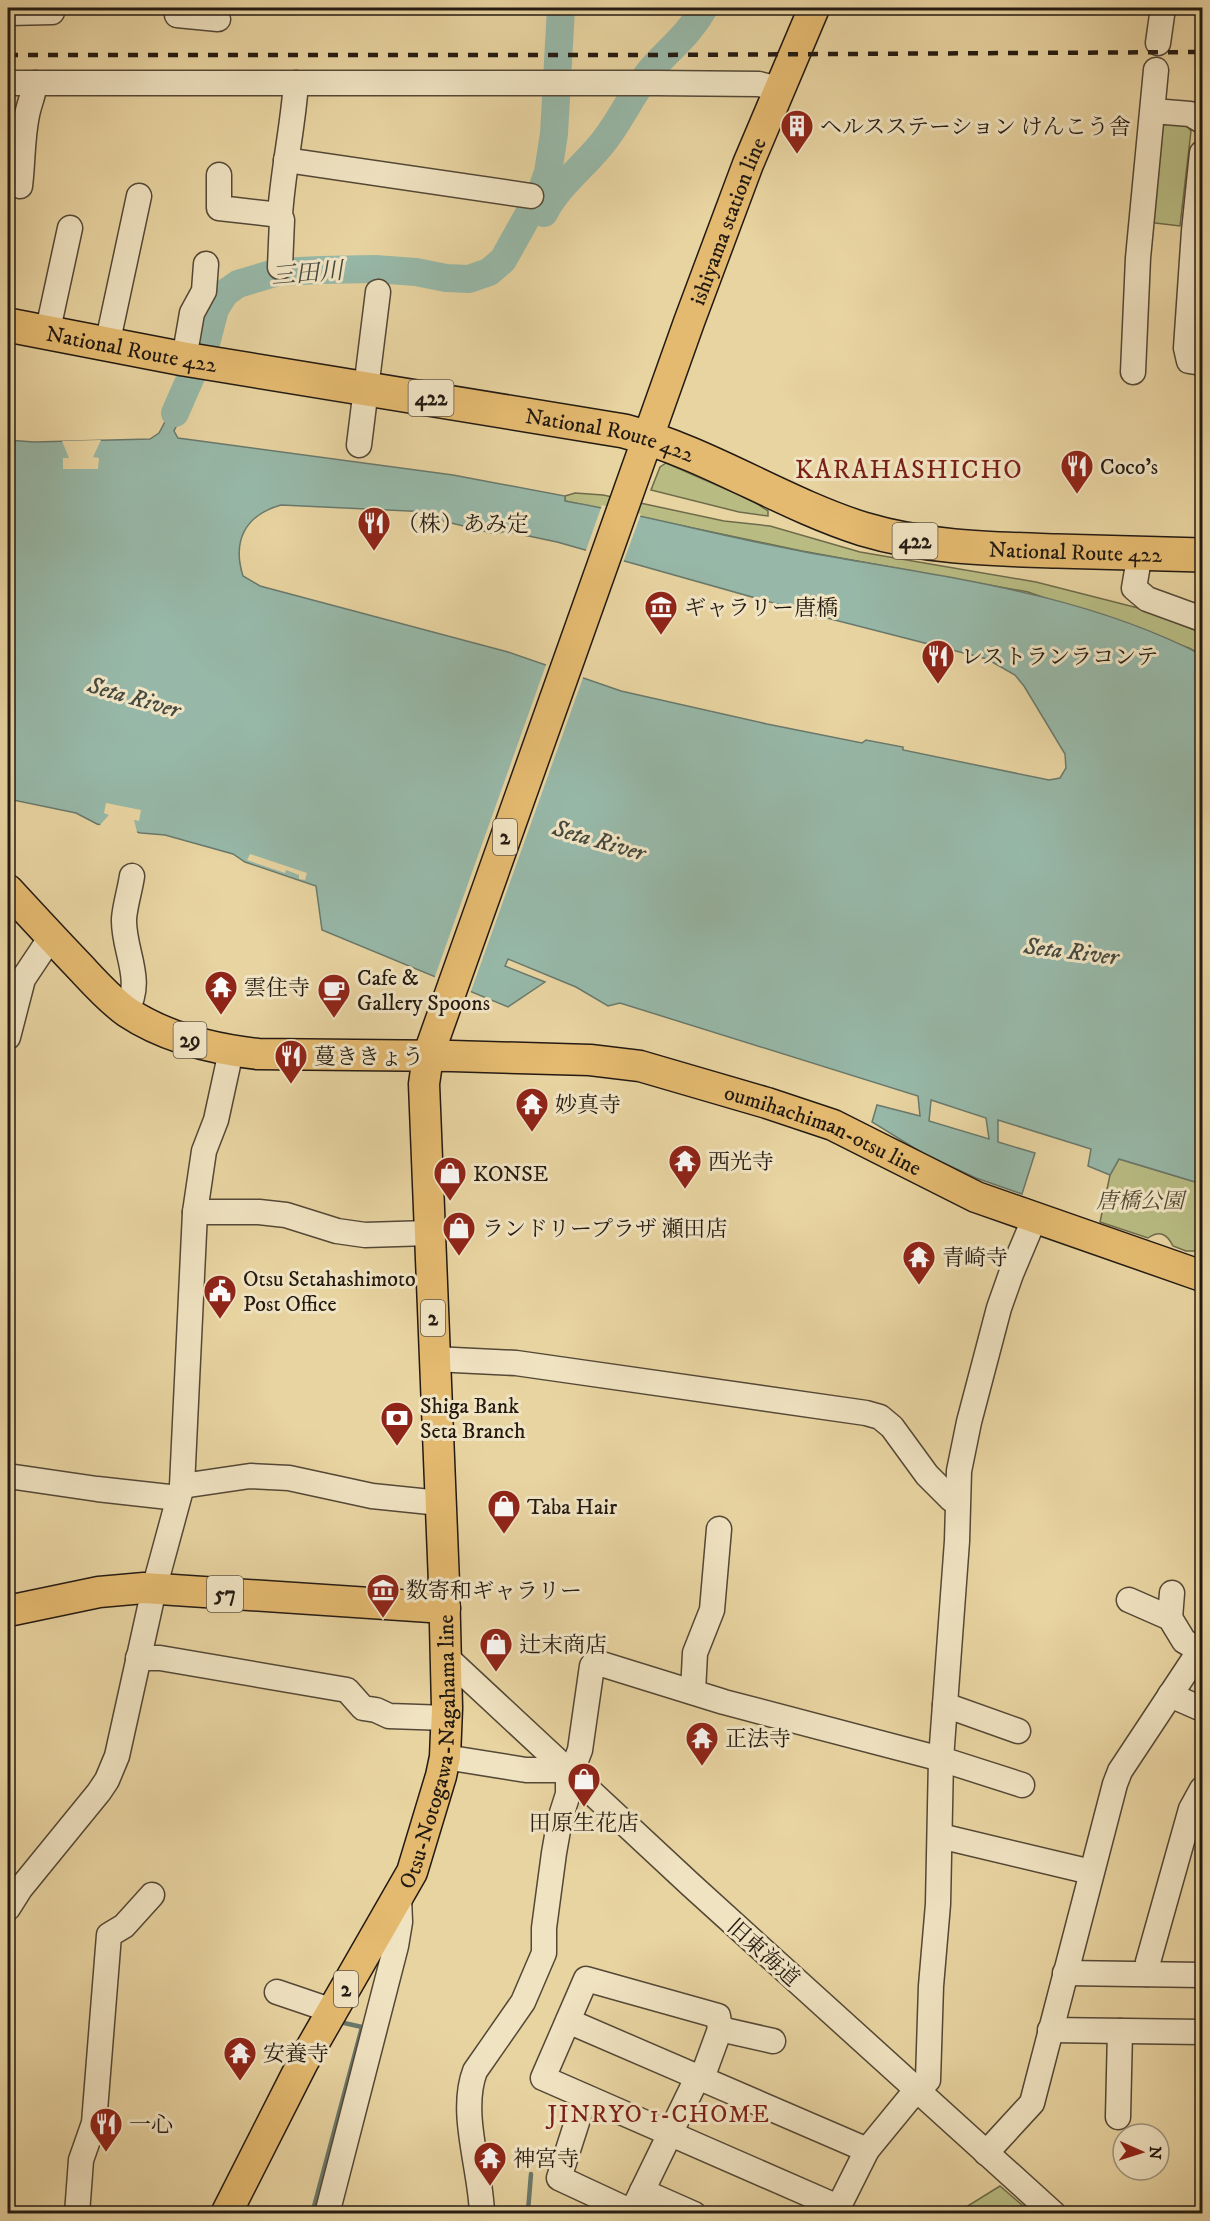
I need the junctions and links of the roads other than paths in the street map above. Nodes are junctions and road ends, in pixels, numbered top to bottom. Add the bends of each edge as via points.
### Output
1 (52, 8) edge
2 (178, 8) edge
3 (814, 8) edge
4 (1163, 8) edge
5 (8, 13) edge
6 (218, 19) dead end
7 (1158, 44) dead end
8 (1156, 70) dead end
9 (21, 83) edge
10 (296, 83) junction
11 (778, 89) junction
12 (1153, 111) junction
13 (1203, 122) edge
14 (1203, 153) edge
15 (286, 160) junction
16 (20, 171) edge
17 (219, 175) dead end
18 (139, 196) dead end
19 (531, 196) dead end
20 (280, 215) junction
21 (70, 228) dead end
22 (206, 264) dead end
23 (280, 267) dead end
24 (378, 292) dead end
25 (8, 325) edge
26 (47, 334) junction
27 (107, 345) junction
28 (195, 360) junction
29 (1203, 363) edge
30 (1133, 372) dead end
31 (365, 387) junction
32 (359, 445) dead end
33 (643, 451) junction
34 (1140, 553) junction
35 (1203, 555) edge
36 (1203, 619) edge
37 (132, 876) dead end
38 (8, 890) edge
39 (51, 937) junction
40 (15, 979) edge
41 (126, 1011) junction
42 (8, 1037) edge
43 (432, 1043) junction
44 (229, 1051) junction
45 (195, 1212) junction
46 (1035, 1217) junction
47 (429, 1233) junction
48 (1203, 1276) edge
49 (434, 1359) junction
50 (8, 1476) edge
51 (180, 1492) junction
52 (957, 1502) junction
53 (440, 1503) junction
54 (719, 1529) dead end
55 (154, 1589) junction
56 (1172, 1593) dead end
57 (1129, 1600) dead end
58 (445, 1608) junction
59 (8, 1611) edge
60 (1170, 1618) junction
61 (1202, 1649) edge
62 (138, 1658) junction
63 (446, 1658) junction
64 (693, 1692) junction
65 (1170, 1695) junction
66 (945, 1705) junction
67 (1203, 1709) edge
68 (447, 1718) junction
69 (1018, 1731) dead end
70 (445, 1757) junction
71 (941, 1759) junction
72 (568, 1770) junction
73 (1022, 1785) dead end
74 (1203, 1789) edge
75 (940, 1836) junction
76 (1091, 1872) junction
77 (152, 1895) dead end
78 (399, 1897) junction
79 (8, 1908) edge
80 (1065, 1973) junction
81 (1147, 1974) junction
82 (1203, 1975) edge
83 (277, 1992) dead end
84 (333, 2011) junction
85 (568, 2021) junction
86 (720, 2029) junction
87 (1050, 2030) junction
88 (1120, 2031) junction
89 (1203, 2032) edge
90 (773, 2041) dead end
91 (700, 2077) junction
92 (918, 2090) junction
93 (585, 2097) junction
94 (1118, 2117) dead end
95 (669, 2134) junction
96 (867, 2150) junction
97 (986, 2153) junction
98 (635, 2206) edge
99 (837, 2210) edge
100 (77, 2214) edge
101 (226, 2214) edge
102 (327, 2214) edge
103 (482, 2214) edge
104 (694, 2214) edge
105 (1054, 2214) edge

1 - 5 street via 52,12
2 - 6 street via 177,15
3 - 11 main road, ishiyama station line
4 - 7 street
8 - 12 street
9 - 10 street
9 - 16 street via 34,91 27,112
10 - 11 street via 759,84
10 - 15 street
11 - 33 main road, ishiyama station line
12 - 13 street via 1190,114
12 - 30 street via 1138,258
14 - 29 street via 1186,348 1190,361
15 - 19 street
15 - 20 street
17 - 20 street via 219,208
18 - 27 street
20 - 23 street
21 - 26 street
22 - 28 street via 204,291 192,313
24 - 31 street
25 - 26 highway, National Route 422 / 422
26 - 27 highway, National Route 422 / 422
27 - 28 highway, National Route 422 / 422
28 - 31 highway, National Route 422 / 422
31 - 32 street
31 - 33 highway, National Route 422 / 422 via 624,431
33 - 34 highway, National Route 422 / 422 via 679,448 821,513 891,537 987,549
33 - 43 main road, 2
34 - 35 highway, National Route 422 / 422
34 - 36 street via 1134,588 1147,598
37 - 41 street via 124,918 134,972 132,1001
38 - 39 main road, 29
39 - 40 street
39 - 41 main road, 29
40 - 42 street
41 - 44 main road, 29 via 171,1034
43 - 44 main road, 29 via 258,1054
43 - 46 main road, oumihachiman-otsu line via 640,1066 833,1125 957,1189
43 - 47 main road, Otsu-Notogawa-Nagahama line / 2 via 424,1084
44 - 45 street via 216,1119 204,1151
45 - 47 street via 286,1215 365,1235
45 - 51 street
46 - 48 main road, oumihachiman-otsu line
46 - 52 street via 992,1333 969,1422
47 - 49 main road, Otsu-Notogawa-Nagahama line / 2
49 - 52 street via 516,1363 866,1413 892,1427 927,1475
49 - 53 main road, Otsu-Notogawa-Nagahama line / 2
50 - 51 street via 97,1489
51 - 53 street via 250,1476 289,1478 372,1496
51 - 55 street
52 - 66 street
53 - 58 main road, Otsu-Notogawa-Nagahama line / 2
54 - 64 street via 712,1610 695,1653
55 - 58 main road, 57
55 - 59 main road, 57 via 99,1592
55 - 62 street
56 - 60 street
57 - 60 street
58 - 63 main road, Otsu-Notogawa-Nagahama line / 2
60 - 61 street via 1184,1641
61 - 65 street
62 - 68 street via 160,1658 347,1690 363,1708 389,1716
62 - 79 street via 117,1756 107,1780
63 - 68 main road, Otsu-Notogawa-Nagahama line / 2
63 - 72 street, 旧東海道
64 - 71 street
64 - 72 street via 595,1662 580,1750
65 - 67 street
65 - 76 street via 1120,1771
66 - 69 street
66 - 71 street
68 - 70 main road, Otsu-Notogawa-Nagahama line / 2
70 - 72 street via 526,1770
70 - 78 main road, Otsu-Notogawa-Nagahama line / 2 via 420,1852
71 - 73 street
71 - 75 street
72 - 92 street, 旧東海道
72 - 103 street via 568,1794 560,1819 544,1928 544,1953 523,2002 471,2082 472,2137
74 - 81 street via 1191,1809
75 - 76 street
75 - 92 street via 928,2080
76 - 80 street
77 - 100 street via 124,1926 109,1935 94,2123 81,2160
78 - 84 main road, Otsu-Notogawa-Nagahama line / 2
78 - 102 street via 396,1946
80 - 81 street
80 - 87 street
81 - 82 street
83 - 84 street
84 - 101 main road, Otsu-Notogawa-Nagahama line / 2
85 - 86 street via 586,1979 718,2016
85 - 91 street
85 - 93 street via 543,2078
86 - 90 street
86 - 91 street
87 - 88 street
87 - 97 street via 1032,2103
88 - 89 street
88 - 94 street
91 - 95 street
91 - 96 street
92 - 96 street
92 - 97 street, 旧東海道
93 - 95 street
93 - 98 street via 559,2178
95 - 98 street
95 - 99 street
96 - 99 street
97 - 105 street, 旧東海道
98 - 104 street

